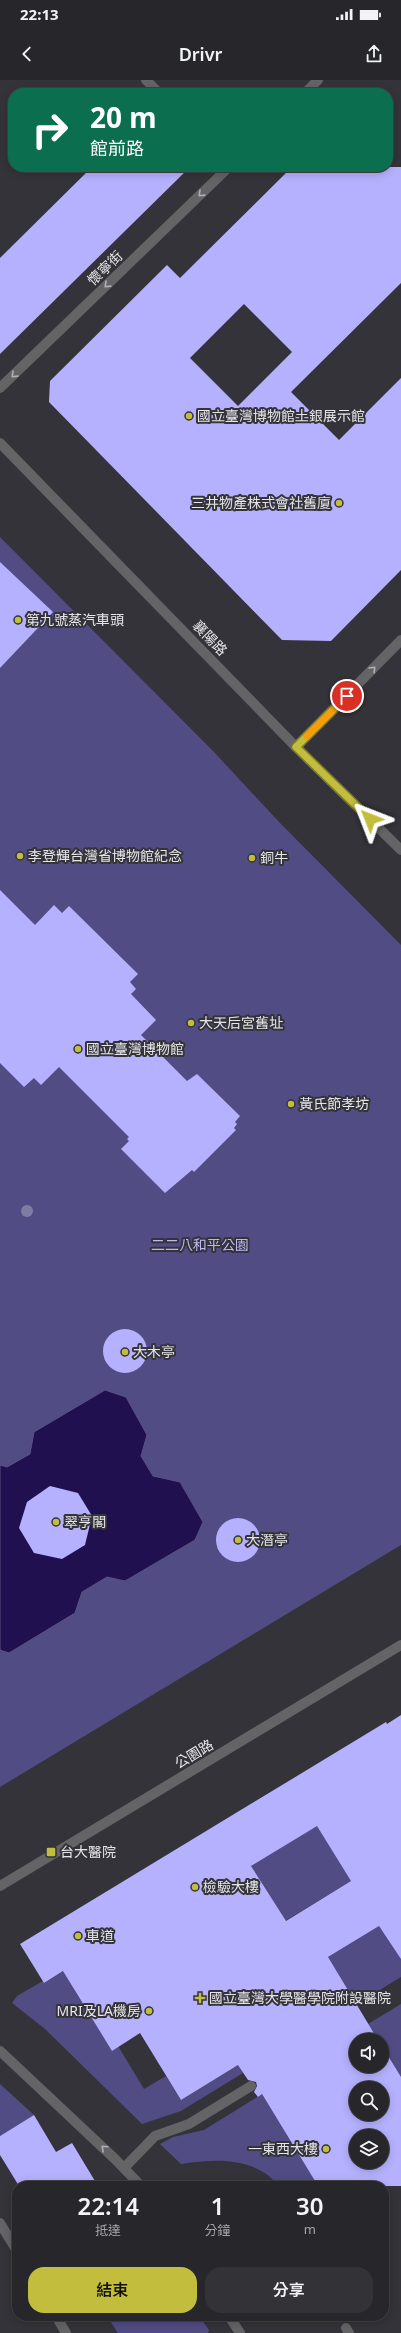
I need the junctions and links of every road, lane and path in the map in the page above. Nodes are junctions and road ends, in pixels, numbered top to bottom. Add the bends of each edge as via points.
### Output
1 (146, 80) edge
2 (318, 80) edge
3 (155, 88) edge
4 (310, 88) edge
5 (224, 172) edge
6 (0, 388) edge
7 (0, 443) edge
8 (401, 640) edge
9 (296, 747) junction
10 (401, 850) edge
11 (401, 1645) edge
12 (0, 1886) edge
13 (0, 2051) edge
14 (251, 2086) dead end
15 (124, 2168) junction
16 (136, 2181) edge
17 (0, 2223) edge
18 (12, 2243) edge
19 (59, 2321) edge
20 (232, 2321) edge
21 (66, 2333) edge
22 (240, 2333) edge

1 - 3 street
2 - 4 street
5 -> 6 street, 懷寧街
7 - 9 street, 襄陽路
9 -> 8 street
9 - 10 street, 襄陽路
11 - 12 street, 公園路
15 -> 13 street
14 - 15 street via 189,2124 155,2136
15 - 16 street
17 - 18 street
19 - 21 street
20 - 22 street

